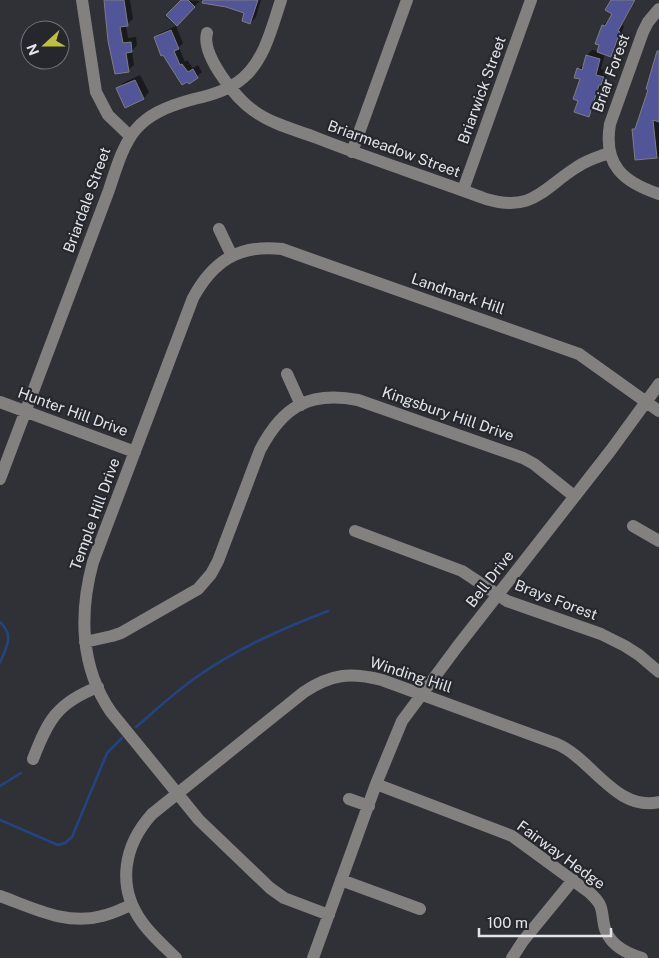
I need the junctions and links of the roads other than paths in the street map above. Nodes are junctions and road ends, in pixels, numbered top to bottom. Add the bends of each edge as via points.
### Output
1 (82, 0) edge
2 (281, 0) edge
3 (407, 0) edge
4 (531, 0) edge
5 (659, 9) edge
6 (207, 33) dead end
7 (230, 87) junction
8 (130, 136) junction
9 (352, 152) junction
10 (609, 153) junction
11 (463, 190) junction
12 (659, 194) edge
13 (220, 228) dead end
14 (232, 256) junction
15 (287, 374) dead end
16 (659, 384) edge
17 (0, 402) edge
18 (646, 402) junction
19 (301, 405) junction
20 (659, 411) edge
21 (25, 412) junction
22 (135, 452) junction
23 (0, 479) edge
24 (574, 496) junction
25 (633, 526) dead end
26 (355, 531) dead end
27 (659, 541) edge
28 (498, 595) junction
29 (85, 642) junction
30 (659, 672) edge
31 (98, 687) junction
32 (422, 694) junction
33 (33, 759) dead end
34 (376, 784) junction
35 (179, 794) junction
36 (349, 799) dead end
37 (659, 802) edge
38 (368, 806) junction
39 (341, 880) junction
40 (573, 880) junction
41 (0, 896) edge
42 (131, 905) junction
43 (420, 909) dead end
44 (329, 915) junction
45 (176, 958) edge
46 (313, 958) edge
47 (512, 958) edge
48 (642, 958) edge

1 - 8 street via 96,92 108,114
2 - 7 street, Briardale Street via 263,52 243,78
3 - 9 street
4 - 11 street, Briarwick Street
5 - 10 street, Briar Forest via 643,32 610,124 607,138
6 - 7 street, Briarmeadow Street via 210,57
7 - 8 street, Briardale Street via 161,109
7 - 9 street, Briarmeadow Street via 254,112
8 - 21 street, Briardale Street via 122,149
9 - 11 street, Briarmeadow Street
10 - 11 street, Briarmeadow Street via 583,163 545,192 520,202 493,201
10 - 12 street via 626,179
13 - 14 street
14 - 18 street, Landmark Hill via 256,248 282,249 579,354
14 - 22 street, Temple Hill Drive via 212,270 193,298
15 - 19 street
16 - 18 street, Bell Drive
17 - 21 street, Hunter Hill Drive
18 - 20 street, Landmark Hill
18 - 24 street, Bell Drive
19 - 24 street, Kingsbury Hill Drive via 330,396 358,400 523,458
19 - 29 street, Kingsbury Hill Drive via 288,412 266,439 218,560 204,582 188,596 121,633
21 - 22 street, Hunter Hill Drive
21 - 23 street, Briardale Street
22 - 29 street, Temple Hill Drive via 87,582
24 - 28 street, Bell Drive
25 - 27 street
26 - 28 street, Brays Forest via 462,570
28 - 30 street, Brays Forest via 601,634 639,655
28 - 32 street, Bell Drive
29 - 31 street, Temple Hill Drive
31 - 33 street via 72,700 57,713 42,735
31 - 35 street, Temple Hill Drive via 116,719
32 - 34 street, Bell Drive via 402,721
32 - 35 street, Winding Hill via 366,676 349,675 324,680 304,692
32 - 37 street, Winding Hill via 564,747 577,755 618,794 637,802
34 - 38 street, Bell Drive
34 - 40 street, Fairway Hedge via 512,836
35 - 42 street, Winding Hill via 152,814 131,845 126,878
35 - 44 street, Temple Hill Drive via 199,820 270,888 284,898
36 - 38 street
38 - 39 street, Bell Drive
39 - 43 street
39 - 44 street, Bell Drive
40 - 47 street
40 - 48 street, Fairway Hedge via 598,901 604,925 617,947
41 - 42 street via 74,919 101,917
42 - 45 street via 142,923
44 - 46 street, Bell Drive

